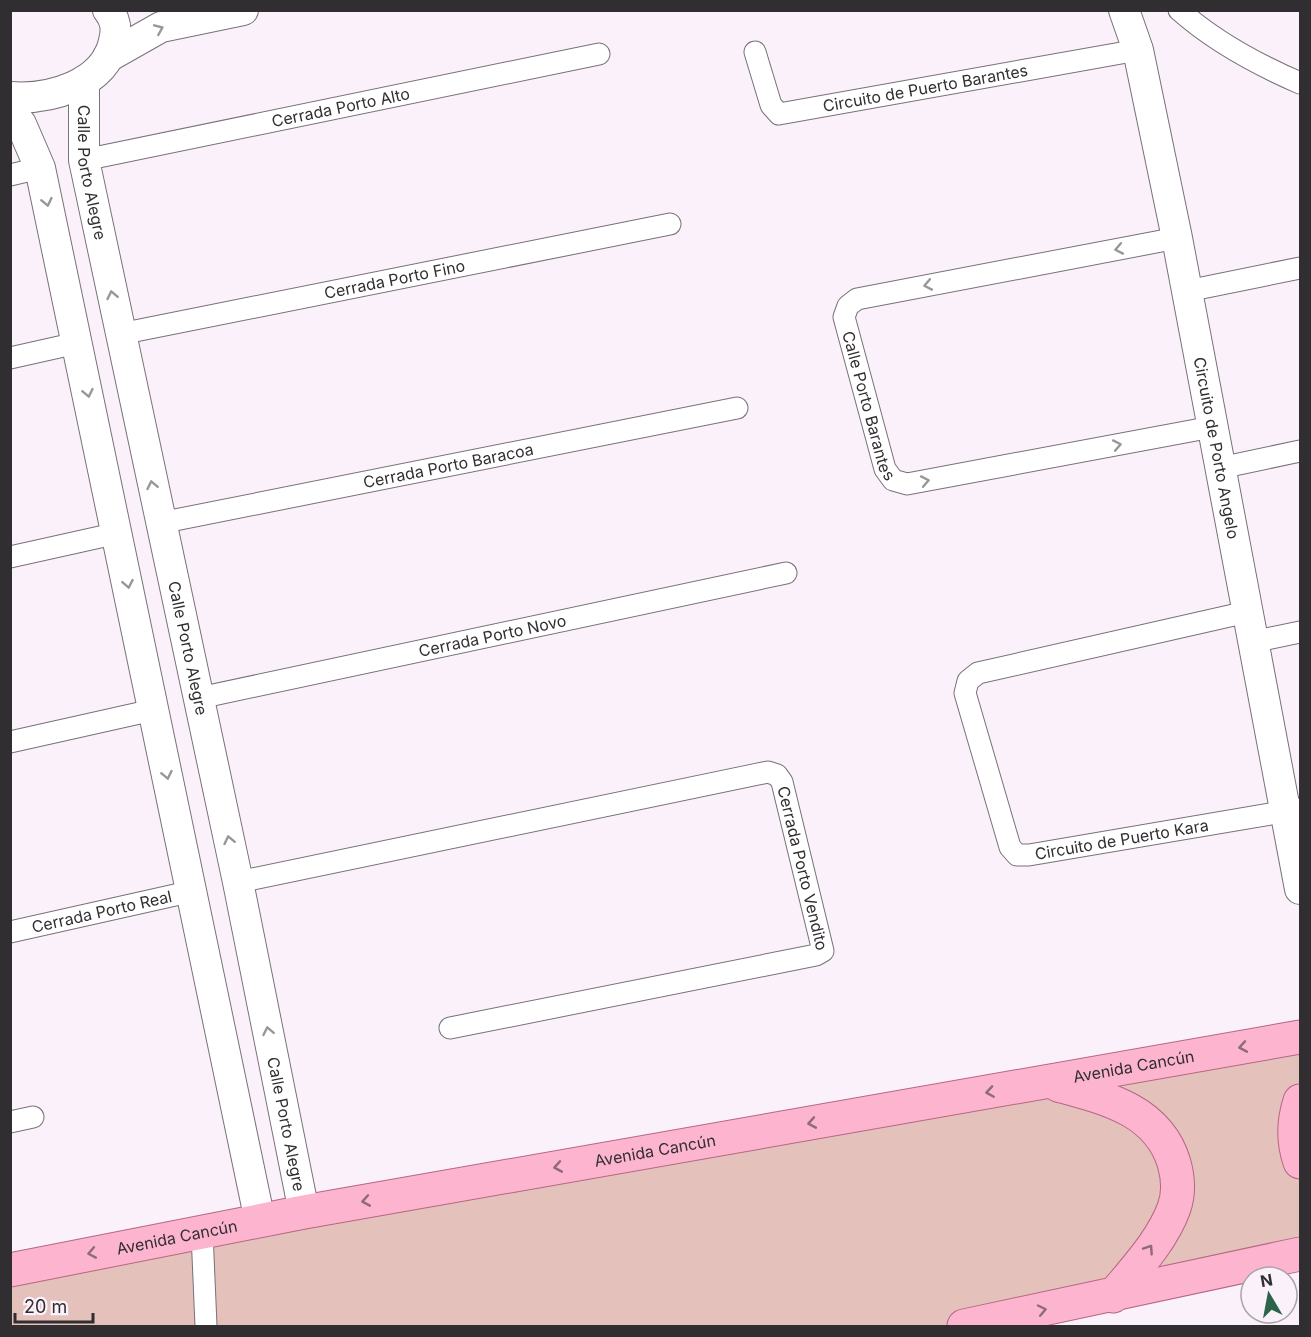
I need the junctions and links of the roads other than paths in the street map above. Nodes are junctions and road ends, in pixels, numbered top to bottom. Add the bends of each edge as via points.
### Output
1 (108, 10) edge
2 (243, 10) edge
3 (1124, 10) edge
4 (1179, 10) edge
5 (1138, 50) junction
6 (755, 52) dead end
7 (599, 54) dead end
8 (108, 57) junction
9 (84, 81) junction
10 (1300, 83) edge
11 (10, 97) edge
12 (10, 110) edge
13 (84, 160) junction
14 (40, 168) junction
15 (10, 175) edge
16 (670, 224) dead end
17 (1177, 238) junction
18 (1300, 268) edge
19 (1187, 291) junction
20 (120, 334) junction
21 (77, 343) junction
22 (10, 358) edge
23 (737, 408) dead end
24 (1212, 427) junction
25 (1300, 452) edge
26 (1220, 468) junction
27 (160, 524) junction
28 (118, 533) junction
29 (10, 556) edge
30 (786, 573) dead end
31 (1247, 612) junction
32 (1300, 632) edge
33 (1252, 642) junction
34 (199, 698) junction
35 (153, 710) junction
36 (10, 742) edge
37 (1293, 811) edge
38 (238, 882) junction
39 (1300, 890) edge
40 (193, 891) junction
41 (10, 932) edge
42 (450, 1028) dead end
43 (1300, 1037) edge
44 (1048, 1083) junction
45 (1300, 1101) edge
46 (33, 1117) dead end
47 (10, 1122) edge
48 (1300, 1162) edge
49 (304, 1212) junction
50 (260, 1221) junction
51 (202, 1232) junction
52 (1300, 1254) edge
53 (10, 1270) edge
54 (1113, 1296) junction
55 (206, 1326) edge
56 (964, 1326) edge

1 - 8 street via 116,30
8 -> 2 street via 161,27
3 - 5 street, Circuito de Porto Angelo
4 - 10 street via 1196,26 1252,62
5 - 6 street, Circuito de Puerto Barantes via 779,114 771,105
5 - 17 street, Circuito de Porto Angelo
7 - 13 street, Cerrada Porto Alto
8 - 9 street
9 - 11 street via 42,96
9 - 13 street, Calle Porto Alegre
12 - 14 street via 21,124
13 - 14 street
20 -> 13 street, Calle Porto Alegre
14 - 15 street
14 -> 21 street
16 - 20 street, Cerrada Porto Fino
17 - 19 street, Circuito de Porto Angelo
17 -> 24 street, Calle Porto Barantes via 857,299 848,306 844,317 885,469 892,480 907,484
18 - 19 street
19 - 24 street, Circuito de Porto Angelo
20 - 21 street
27 -> 20 street, Calle Porto Alegre
21 - 22 street
21 -> 28 street
23 - 27 street, Cerrada Porto Baracoa
24 - 26 street, Circuito de Porto Angelo
25 - 26 street
26 - 31 street, Circuito de Porto Angelo
27 - 28 street
27 - 34 street, Calle Porto Alegre
28 - 29 street
28 -> 35 street
30 - 34 street, Cerrada Porto Novo
31 - 33 street, Circuito de Porto Angelo
31 - 37 street, Circuito de Puerto Kara via 978,674 968,681 965,693 1010,848 1017,855
32 - 33 street
33 - 37 street, Circuito de Porto Angelo
38 -> 34 street, Calle Porto Alegre
35 - 36 street
35 -> 40 street
37 - 39 street, Circuito de Porto Angelo
38 - 40 street
38 - 42 street, Cerrada Porto Vendito via 768,772 777,775 782,782 823,951
49 -> 38 street, Calle Porto Alegre
40 - 41 street, Cerrada Porto Real
40 - 50 street
43 -> 44 main road, Avenida Cancún
44 -> 49 main road, Avenida Cancún
54 -> 44 main road via 1170,1218 1178,1193 1175,1167 1164,1138 1140,1115 1111,1100
45 - 48 main road via 1295,1127
46 - 47 street
49 - 50 main road, Avenida Cancún
50 - 51 main road, Avenida Cancún
51 -> 53 main road, Avenida Cancún
51 - 55 street
52 - 54 main road
56 -> 54 main road

